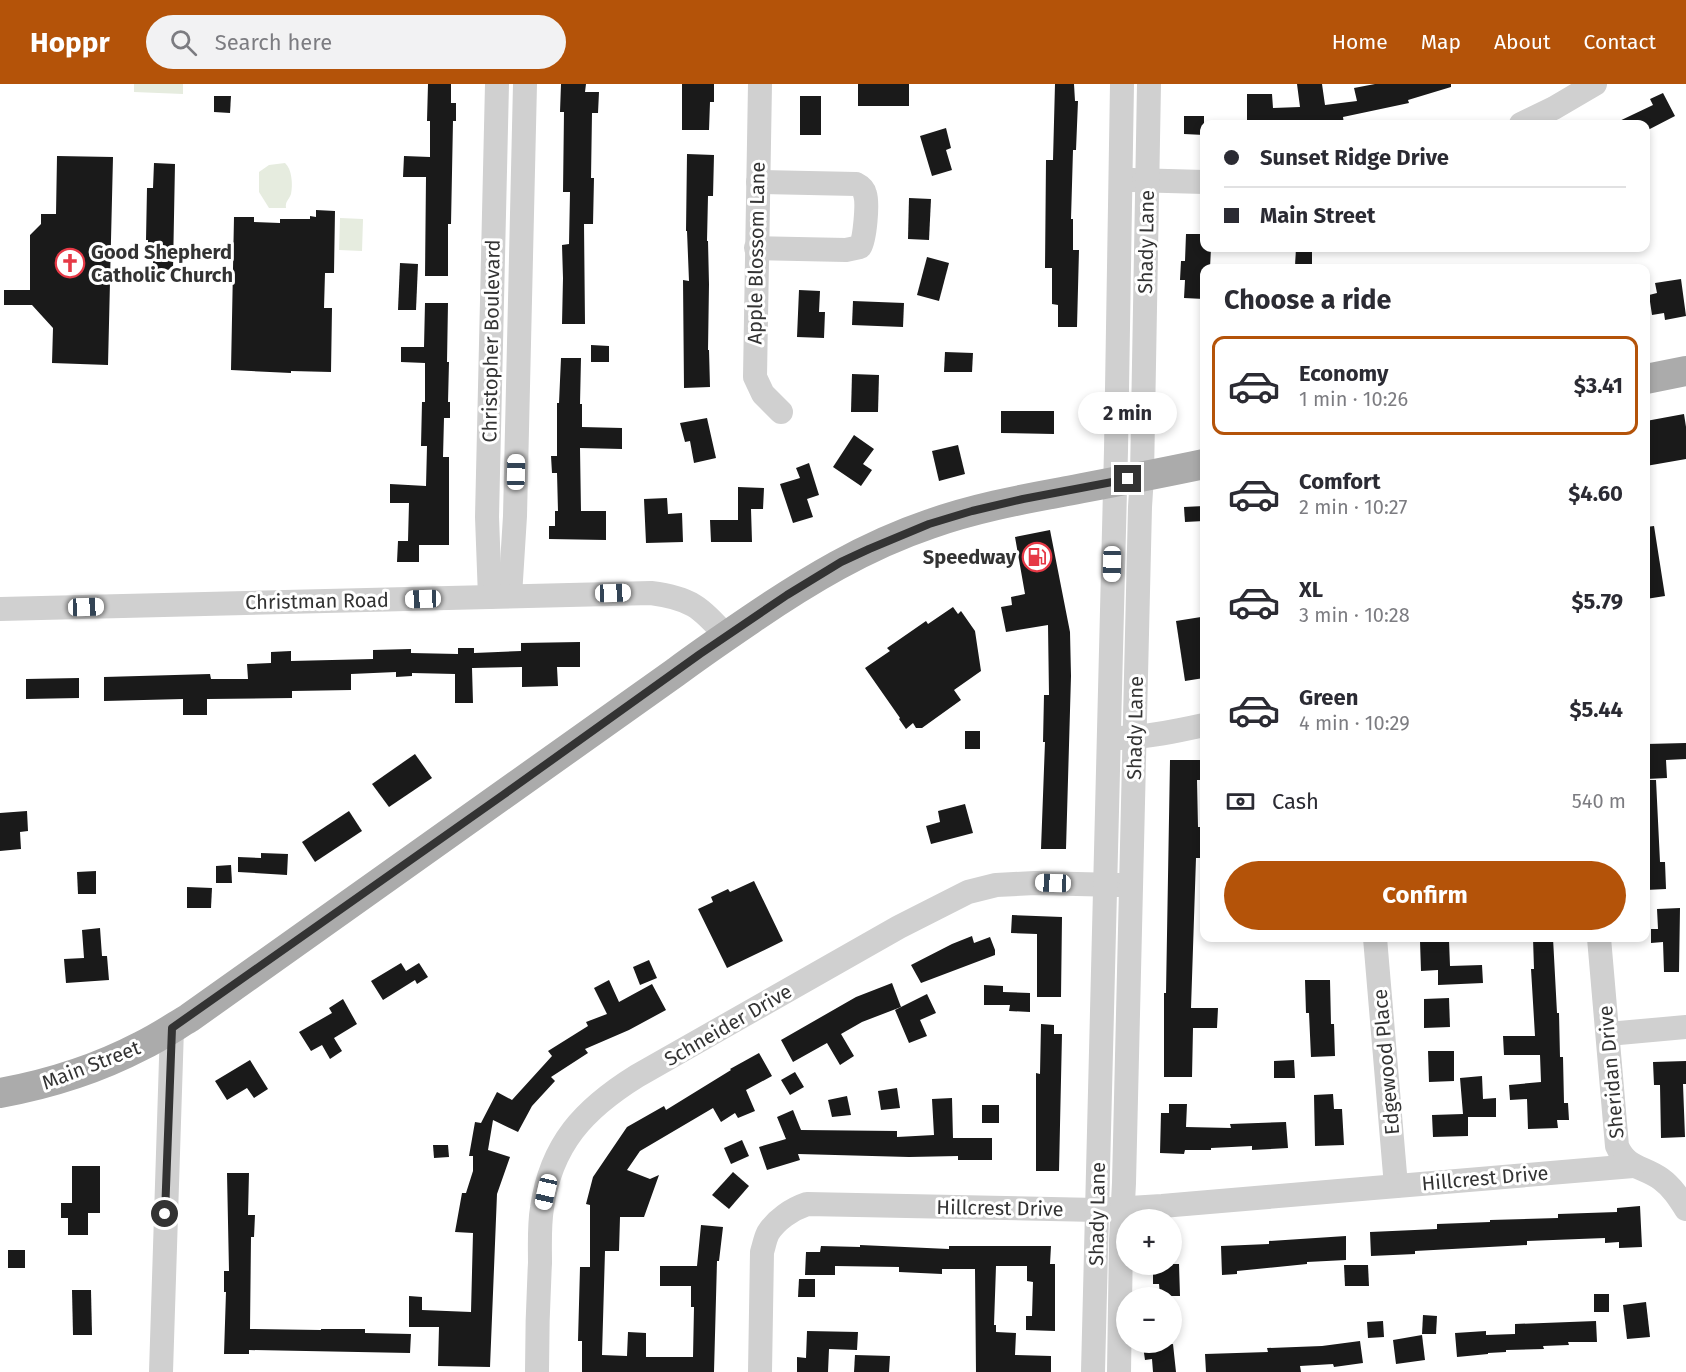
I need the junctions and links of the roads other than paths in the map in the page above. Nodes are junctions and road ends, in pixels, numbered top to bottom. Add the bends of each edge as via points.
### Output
1 (497, 84) edge
2 (525, 84) edge
3 (760, 84) edge
4 (1122, 84) edge
5 (1149, 84) edge
6 (1595, 84) edge
7 (1529, 120) edge
8 (1121, 180) junction
9 (1147, 181) junction
10 (758, 182) junction
11 (1200, 182) edge
12 (756, 248) junction
13 (1686, 371) edge
14 (1650, 378) edge
15 (781, 412) dead end
16 (1200, 465) edge
17 (1128, 479) junction
18 (1112, 564) junction
19 (1138, 564) junction
20 (500, 597) junction
21 (0, 609) edge
22 (726, 636) junction
23 (1200, 726) edge
24 (1109, 738) junction
25 (1135, 738) junction
26 (1105, 885) junction
27 (1131, 886) junction
28 (1376, 942) edge
29 (1599, 942) edge
30 (1686, 1027) edge
31 (172, 1028) junction
32 (1608, 1034) junction
33 (0, 1093) edge
34 (1633, 1166) junction
35 (1396, 1186) junction
36 (1122, 1208) junction
37 (1686, 1209) edge
38 (1097, 1210) junction
39 (161, 1372) edge
40 (537, 1372) edge
41 (760, 1372) edge
42 (1093, 1372) edge
43 (1119, 1372) edge

1 - 20 street, Christopher Boulevard via 487,517
2 - 20 street, Christopher Boulevard via 515,516
3 - 10 street, Apple Blossom Lane
4 - 8 street, Shady Lane
5 - 9 street, Shady Lane
6 - 7 street
8 - 9 street
8 - 17 street, Shady Lane
9 - 11 street
9 - 17 street, Shady Lane
10 - 12 street, Apple Blossom Lane
10 - 12 street via 861,186 865,194 865,230 860,246 846,250
12 - 15 street, Apple Blossom Lane via 755,377 763,394
13 - 14 main road
16 - 17 main road, Main Street
17 - 18 street, Shady Lane
17 - 19 street, Shady Lane
17 - 22 main road, Main Street via 1023,499 929,524 841,562
18 - 19 street
18 - 24 street, Shady Lane
19 - 25 street, Shady Lane
20 - 21 street, Christman Road
20 - 22 street, Christman Road via 663,594 690,602
22 - 31 main road, Main Street
23 - 25 street
24 - 25 street
24 - 26 street, Shady Lane
25 - 27 street, Shady Lane
26 - 27 street, Schneider Drive
26 - 38 street, Shady Lane
26 - 40 street, Schneider Drive via 1035,883 996,885 968,892 637,1076 595,1106 563,1145 549,1175 542,1208
27 - 36 street, Shady Lane
28 - 35 street, Edgewood Place
29 - 32 street, Sheridan Drive
30 - 32 street
31 - 33 main road, Main Street via 125,1054 68,1077
31 - 39 street
32 - 34 street, Sheridan Drive via 1617,1146 1621,1156
34 - 35 street, Hillcrest Drive
34 - 37 street, Sheridan Drive via 1661,1179
35 - 36 street, Hillcrest Drive
36 - 38 street, Hillcrest Drive
36 - 43 street, Shady Lane
38 - 41 street, Hillcrest Drive via 801,1206 775,1224 762,1252
38 - 42 street, Shady Lane

